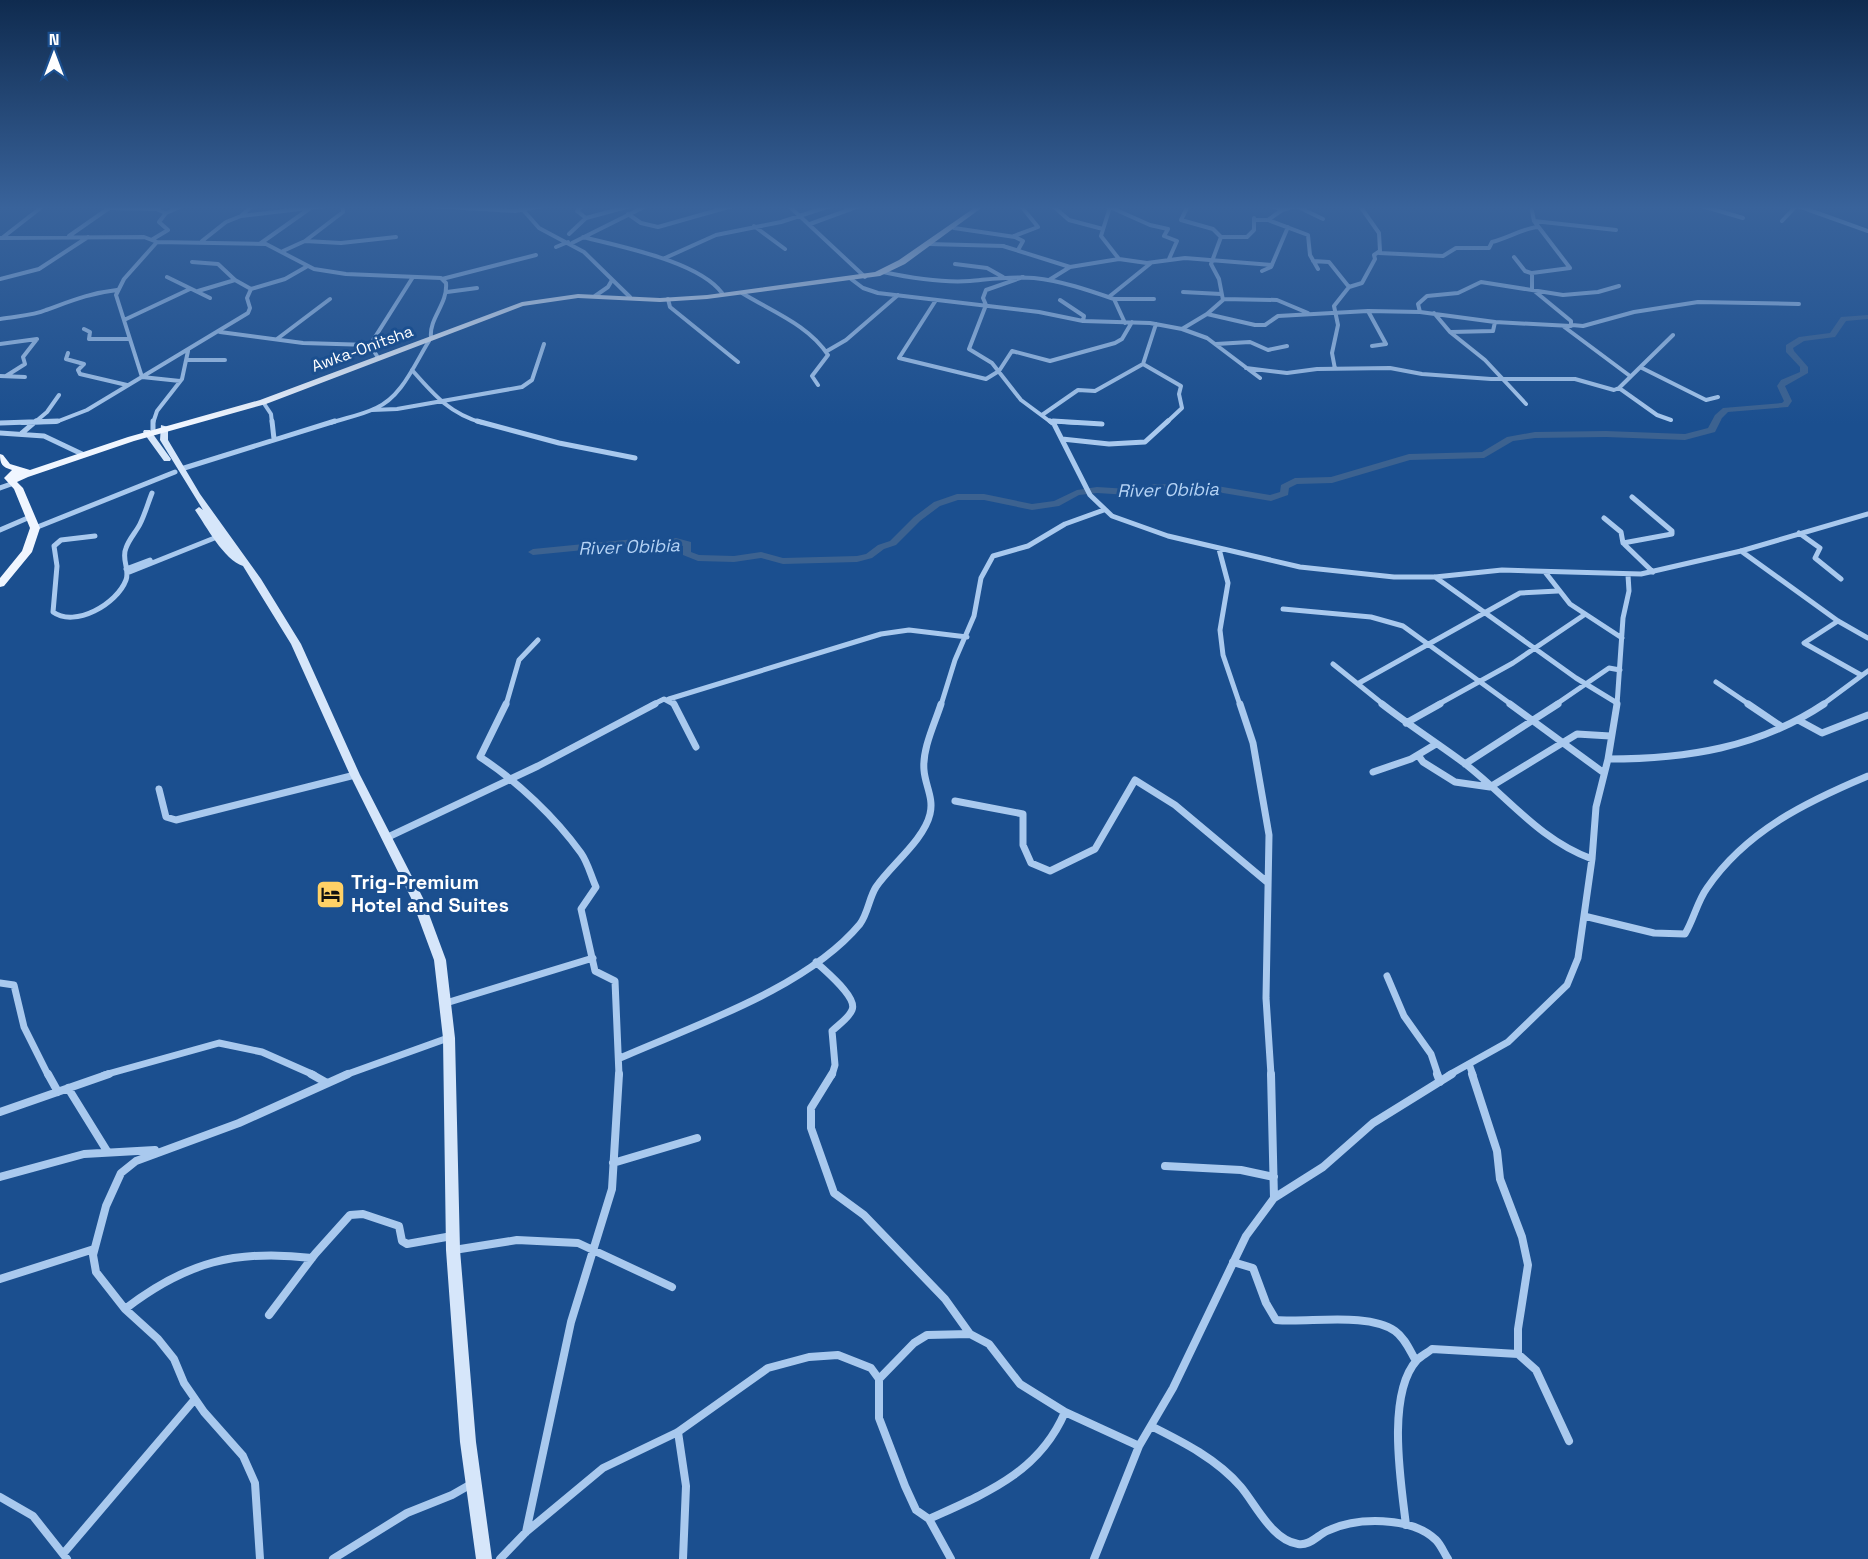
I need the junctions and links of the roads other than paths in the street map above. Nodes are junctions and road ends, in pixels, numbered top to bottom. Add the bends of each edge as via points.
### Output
1 (126, 279) edge
2 (170, 279) edge
3 (283, 279) edge
4 (411, 279) edge
5 (438, 279) edge
6 (442, 279) joint
7 (704, 279) edge
8 (841, 279) edge
9 (851, 279) joint
10 (925, 279) edge
11 (988, 279) edge
12 (1018, 279) edge
13 (1038, 279) edge
14 (1133, 279) edge
15 (1218, 279) edge
16 (1342, 279) edge
17 (1364, 279) edge
18 (1532, 279) edge
19 (235, 280) joint
20 (612, 280) joint
21 (1048, 280) joint
22 (968, 281) joint
23 (1619, 286) dead end
24 (1349, 287) junction
25 (477, 288) dead end
26 (190, 289) junction
27 (251, 289) junction
28 (117, 290) junction
29 (198, 291) junction
30 (447, 292) junction
31 (1183, 292) dead end
32 (1534, 292) junction
33 (722, 293) junction
34 (742, 293) junction
35 (597, 294) junction
36 (898, 295) junction
37 (629, 296) junction
38 (1222, 297) junction
39 (210, 298) dead end
40 (1112, 298) junction
41 (330, 299) dead end
42 (668, 299) junction
43 (1154, 299) dead end
44 (936, 300) junction
45 (1060, 300) dead end
46 (1798, 304) dead end
47 (986, 305) junction
48 (1368, 311) junction
49 (1335, 312) junction
50 (1420, 312) junction
51 (1309, 313) junction
52 (1434, 313) junction
53 (1207, 314) junction
54 (0, 319) edge
55 (1084, 319) junction
56 (124, 320) junction
57 (1125, 322) junction
58 (1132, 322) junction
59 (1494, 322) junction
60 (1156, 324) junction
61 (1572, 325) junction
62 (1563, 326) junction
63 (84, 329) dead end
64 (1182, 329) junction
65 (220, 332) junction
66 (1450, 332) junction
67 (1673, 336) dead end
68 (129, 339) junction
69 (277, 339) junction
70 (430, 339) junction
71 (0, 344) edge
72 (544, 344) dead end
73 (1216, 344) junction
74 (370, 345) junction
75 (1287, 346) dead end
76 (1372, 346) dead end
77 (188, 351) junction
78 (827, 351) junction
79 (68, 353) dead end
80 (377, 356) junction
81 (188, 360) junction
82 (225, 360) dead end
83 (738, 362) dead end
84 (1143, 364) junction
85 (1246, 368) junction
86 (1642, 368) junction
87 (1335, 369) junction
88 (412, 370) junction
89 (999, 371) junction
90 (0, 376) edge
91 (6, 376) junction
92 (1630, 376) junction
93 (25, 377) dead end
94 (142, 377) junction
95 (1260, 378) dead end
96 (1505, 380) junction
97 (180, 381) junction
98 (126, 385) junction
99 (818, 385) dead end
100 (1619, 388) junction
101 (59, 395) dead end
102 (1718, 397) dead end
103 (264, 402) junction
104 (439, 402) junction
105 (1527, 404) dead end
106 (371, 410) junction
107 (1042, 415) junction
108 (1671, 420) dead end
109 (1051, 421) junction
110 (34, 422) junction
111 (0, 423) edge
112 (1102, 424) dead end
113 (163, 428) junction
114 (150, 432) junction
115 (0, 433) edge
116 (22, 433) junction
117 (274, 439) junction
118 (1062, 439) junction
119 (82, 454) junction
120 (0, 457) edge
121 (635, 459) dead end
122 (0, 469) edge
123 (178, 471) junction
124 (23, 473) junction
125 (12, 482) junction
126 (0, 488) edge
127 (152, 494) dead end
128 (1632, 497) dead end
129 (1104, 510) junction
130 (1868, 513) edge
131 (30, 517) junction
132 (1604, 518) dead end
133 (35, 528) junction
134 (0, 530) edge
135 (1799, 533) junction
136 (216, 535) junction
137 (95, 536) dead end
138 (1623, 543) junction
139 (1219, 549) junction
140 (1741, 551) junction
141 (249, 568) junction
142 (127, 571) junction
143 (1545, 572) junction
144 (1653, 572) junction
145 (1628, 575) junction
146 (1435, 576) junction
147 (1841, 579) dead end
148 (0, 584) edge
149 (1558, 591) junction
150 (1283, 609) dead end
151 (1485, 613) junction
152 (1584, 615) junction
153 (1838, 621) junction
154 (967, 637) junction
155 (1622, 638) junction
156 (1868, 638) edge
157 (538, 640) dead end
158 (1430, 644) junction
159 (1536, 649) junction
160 (1333, 664) dead end
161 (1620, 670) junction
162 (1868, 671) edge
163 (1862, 675) junction
164 (1479, 681) junction
165 (1716, 682) dead end
166 (1359, 683) junction
167 (1587, 684) junction
168 (669, 699) junction
169 (1617, 703) junction
170 (1868, 716) edge
171 (1533, 719) junction
172 (1798, 720) junction
173 (1406, 723) junction
174 (1782, 728) junction
175 (1610, 736) junction
176 (1562, 741) junction
177 (1436, 744) junction
178 (696, 747) dead end
179 (1418, 755) junction
180 (1608, 759) junction
181 (1465, 764) junction
182 (1373, 772) dead end
183 (1604, 773) junction
184 (355, 776) junction
185 (1868, 776) edge
186 (508, 778) junction
187 (1490, 787) junction
188 (159, 789) dead end
189 (955, 801) dead end
190 (386, 838) junction
191 (1592, 859) junction
192 (1267, 882) junction
193 (1584, 916) junction
194 (593, 958) junction
195 (816, 962) junction
196 (1387, 976) dead end
197 (0, 983) edge
198 (446, 1003) junction
199 (449, 1038) junction
200 (620, 1058) junction
201 (1469, 1064) junction
202 (1440, 1082) junction
203 (327, 1083) junction
204 (68, 1088) junction
205 (58, 1092) junction
206 (0, 1112) edge
207 (697, 1138) dead end
208 (164, 1149) junction
209 (107, 1151) junction
210 (613, 1163) junction
211 (1165, 1166) dead end
212 (0, 1177) edge
213 (1274, 1177) junction
214 (1274, 1198) junction
215 (453, 1236) junction
216 (94, 1249) junction
217 (593, 1249) junction
218 (453, 1250) junction
219 (312, 1258) junction
220 (1233, 1262) junction
221 (0, 1279) edge
222 (672, 1287) dead end
223 (125, 1309) junction
224 (269, 1315) dead end
225 (970, 1334) junction
226 (1518, 1354) junction
227 (1416, 1361) junction
228 (879, 1379) junction
229 (195, 1399) junction
230 (1065, 1412) junction
231 (1151, 1426) junction
232 (678, 1432) junction
233 (1569, 1441) dead end
234 (1139, 1446) junction
235 (473, 1483) junction
236 (0, 1497) edge
237 (929, 1520) junction
238 (1406, 1526) junction
239 (526, 1532) junction
240 (65, 1556) edge
241 (345, 1556) edge
242 (1444, 1558) edge
243 (260, 1559) edge
244 (333, 1559) edge
245 (484, 1559) edge
246 (500, 1559) edge
247 (683, 1559) edge
248 (951, 1559) edge
249 (1094, 1559) edge

1 - 28 street
2 - 26 street
3 - 27 street
4 - 74 street
5 - 6 street
6 - 30 street
7 - 33 street
8 - 33 main road, Awka-Onitsha
9 - 34 main road, Awka-Onitsha
9 - 36 street via 866,290
10 - 22 street
11 - 22 street
12 - 47 street via 986,290
13 - 21 street
14 - 40 street
15 - 38 street
16 - 24 street
17 - 24 street
18 - 32 street
19 - 27 street
19 - 29 street
20 - 35 street
20 - 37 street
21 - 40 street
23 - 32 street via 1575,295
24 - 49 street via 1335,304
25 - 30 street
26 - 29 street
26 - 56 street
27 - 65 street via 246,298 248,314
28 - 54 street via 89,293 75,302 60,303 45,311
28 - 56 street
29 - 39 street
30 - 70 street via 443,310 430,329
31 - 38 street
32 - 50 street via 1481,282 1468,285 1463,291 1424,297 1418,304
32 - 61 street
33 - 37 main road, Awka-Onitsha
34 - 42 main road, Awka-Onitsha
34 - 78 street via 795,325
35 - 37 main road, Awka-Onitsha
35 - 70 main road, Awka-Onitsha via 522,304
36 - 44 street
36 - 78 street via 846,340
37 - 42 main road, Awka-Onitsha
38 - 51 street via 1273,298
38 - 53 street via 1221,304
40 - 43 street
40 - 57 street
41 - 69 street
42 - 83 street via 670,308
44 - 47 street
44 - 89 street via 899,358 987,379
45 - 55 street
46 - 61 street via 1698,302
47 - 55 street
47 - 89 street via 969,349
48 - 49 street
48 - 50 street
48 - 76 street via 1386,344
49 - 51 street
49 - 87 street
50 - 52 street
51 - 53 street via 1278,316 1261,326
52 - 59 street
52 - 66 street
53 - 64 street
55 - 57 street
56 - 68 street
57 - 58 street
58 - 60 street
58 - 89 street via 1128,333 1115,343 1060,360 1012,351
59 - 62 street
59 - 66 street via 1493,331
60 - 64 street
60 - 84 street
61 - 62 street
62 - 92 street
63 - 68 street via 90,332 89,339
64 - 73 street
65 - 69 street
65 - 77 street
66 - 96 street
67 - 86 street
68 - 94 street
69 - 74 street via 303,344
70 - 80 main road, Awka-Onitsha
70 - 88 street
70 - 103 main road, Awka-Onitsha
71 - 91 street via 37,339 23,357 25,364
72 - 104 street via 532,380 522,387
73 - 75 street via 1250,342 1268,350
73 - 85 street
74 - 80 street
77 - 81 street
77 - 94 street
78 - 99 street via 812,376
79 - 98 street via 66,359 84,364 78,370 80,374
80 - 113 main road, Awka-Onitsha via 265,399
81 - 82 street
81 - 97 street
84 - 107 street via 1101,388 1078,390
84 - 118 street via 1181,386 1182,408 1155,435 1145,442 1133,443
85 - 87 street via 1287,373
85 - 95 street
86 - 92 street
86 - 102 street via 1706,400
87 - 96 street via 1390,368
88 - 104 street
88 - 106 street via 388,400
89 - 107 street via 1021,400
90 - 91 street
91 - 93 street
92 - 100 street
94 - 97 street
94 - 98 street
96 - 100 street via 1575,379
96 - 105 street
97 - 114 street via 153,418
98 - 110 street via 99,404 58,422
100 - 108 street via 1657,415
101 - 110 street
103 - 113 main road, Awka-Onitsha
103 - 117 street via 271,414
104 - 106 street
104 - 121 street via 462,417
106 - 117 street
107 - 109 street
109 - 112 street
109 - 118 street
110 - 111 street
110 - 116 street
113 - 114 main road, Awka-Onitsha
113 - 123 main road via 164,440
114 - 119 main road, Awka-Onitsha
114 - 123 main road
114 - 124 main road, Awka-Onitsha
115 - 116 street
116 - 119 street via 51,438
117 - 123 street
118 - 129 street via 1090,495
119 - 124 main road, Awka-Onitsha
120 - 124 main road via 7,466
122 - 125 main road
123 - 133 street
123 - 136 main road
123 - 141 main road
124 - 125 main road
124 - 125 main road
125 - 126 street
125 - 131 main road
127 - 142 street via 124,553
128 - 138 street via 1669,527 1672,534
129 - 139 street via 1132,525
129 - 154 street via 1065,524 1029,546 993,556 981,578
130 - 135 street
131 - 133 main road
131 - 134 street
132 - 138 street via 1621,532
133 - 148 main road via 31,544
135 - 140 street
135 - 147 street via 1821,549 1815,558
136 - 141 main road via 235,559
136 - 142 street
137 - 142 street via 62,540 54,546 55,615 69,619 87,615 120,588
138 - 144 street
139 - 146 street via 1339,573
139 - 192 street via 1228,583 1221,642 1253,743 1269,835
140 - 144 street
140 - 153 street
141 - 184 main road via 296,644
143 - 145 street
143 - 146 street via 1484,570
143 - 149 street
144 - 145 street
145 - 155 street
146 - 151 street
149 - 151 street via 1525,591
149 - 152 street
150 - 158 street via 1390,621
151 - 158 street
151 - 159 street
152 - 155 street
152 - 159 street
153 - 156 street
153 - 163 street via 1804,643
154 - 168 street via 909,630 881,634
154 - 195 street via 926,754 930,815 914,842 875,888 862,921
155 - 161 street
157 - 186 street via 519,660 502,715 481,752 480,757
158 - 164 street
158 - 166 street
159 - 164 street
159 - 167 street
160 - 166 street
161 - 167 street via 1609,668
161 - 169 street
162 - 163 street
163 - 172 street
164 - 171 street
164 - 173 street
165 - 174 street
166 - 173 street
167 - 169 street
167 - 171 street
168 - 178 street
168 - 186 street via 658,701 538,766
169 - 175 street
170 - 172 street via 1822,733
171 - 176 street
171 - 181 street
172 - 174 street
173 - 177 street
174 - 180 street via 1696,756
175 - 176 street via 1582,733
175 - 180 street
176 - 183 street
176 - 187 street
177 - 179 street
177 - 181 street
179 - 182 street
179 - 187 street via 1455,782
180 - 183 street
181 - 187 street
183 - 191 street via 1596,807
184 - 188 street via 176,820 166,817
184 - 190 main road
185 - 193 street via 1798,806 1744,842 1707,888 1685,934 1654,933
186 - 190 street
186 - 194 street via 585,862 596,887 581,909
187 - 191 street via 1567,850
189 - 192 street via 1023,814 1023,845 1031,863 1050,871 1095,849 1135,780 1174,805
190 - 198 main road via 425,915 440,960
191 - 193 street
192 - 213 street via 1266,998
193 - 201 street via 1578,958 1567,985 1508,1042
194 - 198 street
194 - 200 street via 595,971 609,977 616,988
195 - 200 street via 771,991
195 - 225 street via 848,993 854,1005 832,1031 835,1065 811,1108 811,1128 824,1171 834,1193 864,1215 945,1299
196 - 202 street via 1404,1016 1431,1054
197 - 205 street via 14,985 16,1005 29,1040
198 - 199 main road
199 - 203 street
199 - 215 main road
200 - 210 street
201 - 202 street
201 - 226 street via 1528,1265
202 - 214 street via 1373,1123 1323,1167
203 - 204 street via 272,1054 219,1043
203 - 208 street via 239,1123
204 - 205 street
204 - 209 street
205 - 206 street
207 - 210 street
208 - 209 street
208 - 216 street via 136,1161 121,1173 106,1206
209 - 212 street
210 - 217 street via 607,1212
211 - 213 street via 1241,1170
213 - 214 street
214 - 220 street via 1246,1236
215 - 218 main road
215 - 219 street via 407,1244 402,1241 399,1226 356,1213 341,1222
216 - 221 street
216 - 223 street via 96,1272
217 - 218 street via 578,1243 517,1240
217 - 222 street
217 - 239 street via 571,1322
218 - 235 main road
219 - 223 street via 277,1253 223,1257 170,1276
219 - 224 street
220 - 227 street via 1253,1268 1276,1320 1380,1325 1401,1336
220 - 231 street
223 - 229 street via 174,1359
225 - 228 street via 927,1335
225 - 230 street via 989,1344 1020,1384
226 - 227 street via 1432,1349
226 - 233 street via 1536,1370
227 - 238 street via 1402,1394 1398,1421
228 - 232 street via 871,1368 838,1355 784,1363 768,1368
228 - 237 street via 879,1418 883,1430 916,1510
229 - 240 street
229 - 243 street via 243,1456 255,1483
230 - 234 street
230 - 237 street via 1052,1440 1031,1462 984,1495
231 - 234 street
231 - 238 street via 1184,1443 1240,1485 1282,1537 1298,1544 1357,1523
232 - 239 street via 603,1468
232 - 247 street via 686,1486
234 - 249 street
235 - 241 street via 407,1513
235 - 245 main road
236 - 240 street via 33,1516
237 - 248 street
238 - 242 street via 1436,1539
239 - 246 street
241 - 244 street

